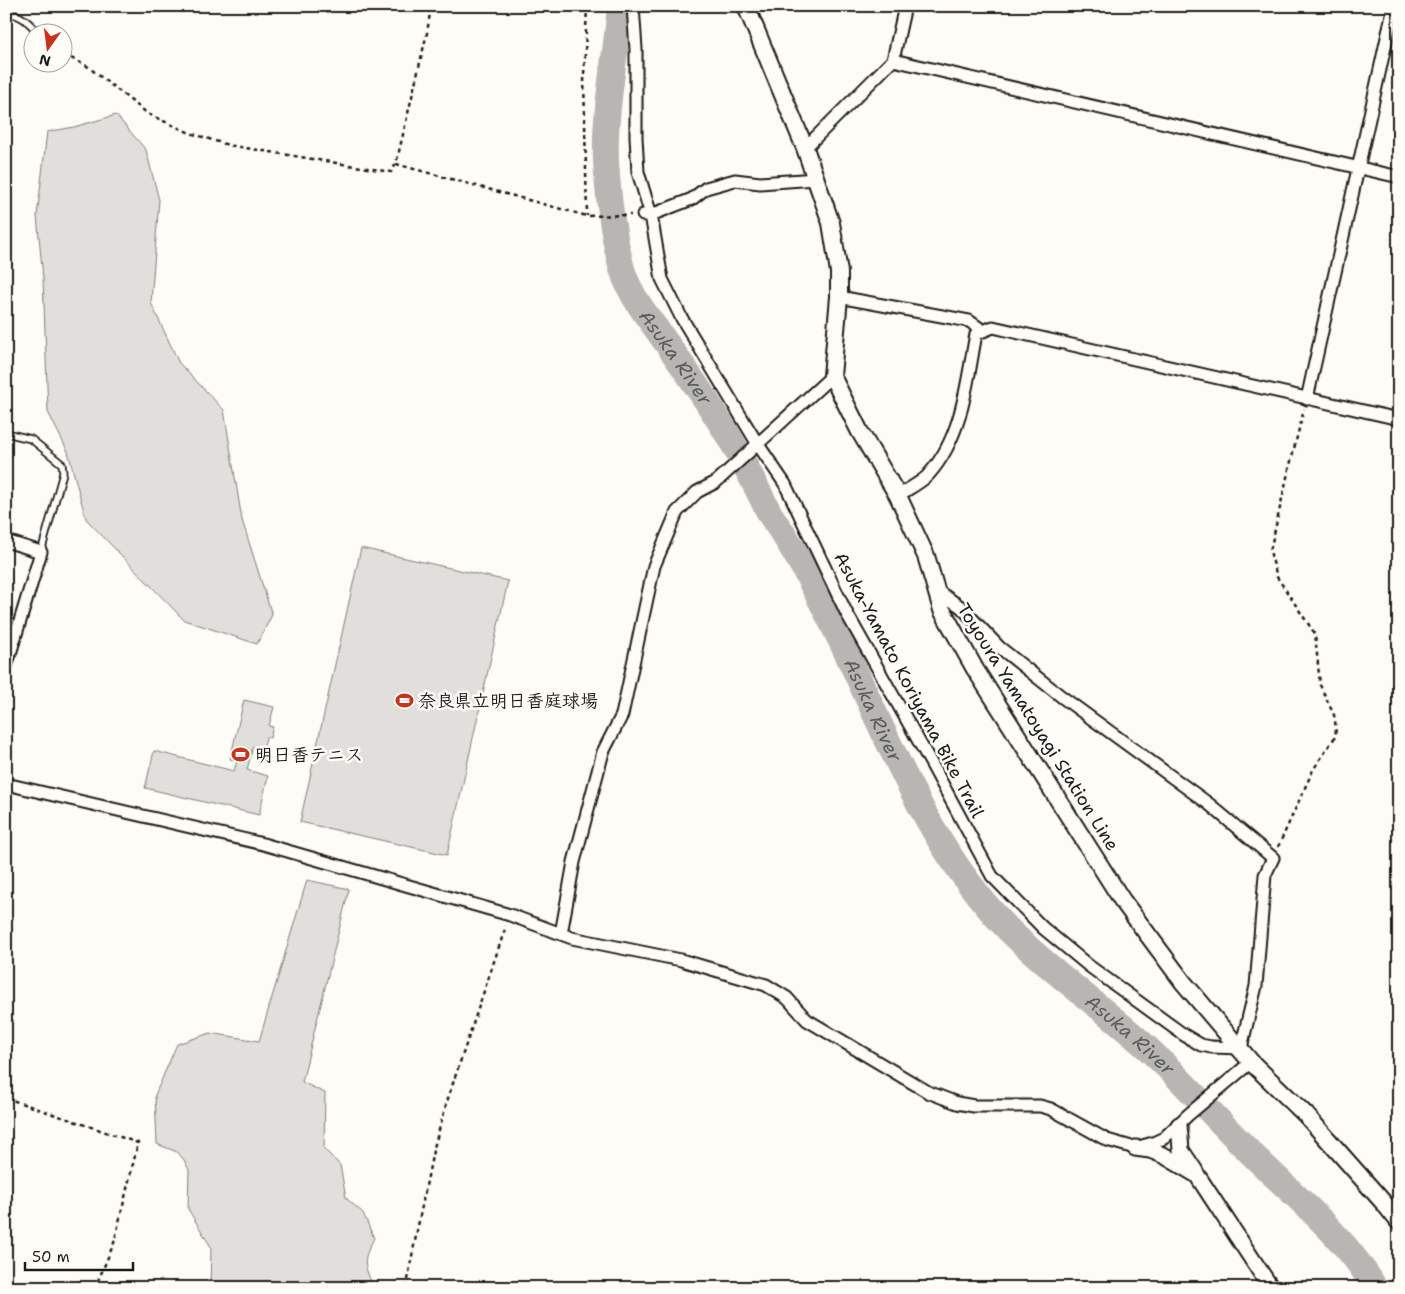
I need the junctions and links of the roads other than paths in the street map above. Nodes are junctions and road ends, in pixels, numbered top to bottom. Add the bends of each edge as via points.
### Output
1 (633, 6) edge
2 (746, 6) edge
3 (906, 6) edge
4 (1394, 6) edge
5 (6, 12) edge
6 (29, 22) edge
7 (893, 60) junction
8 (805, 148) junction
9 (1357, 168) junction
10 (1399, 177) edge
11 (816, 179) junction
12 (647, 215) junction
13 (839, 298) junction
14 (982, 330) junction
15 (832, 376) junction
16 (1307, 399) junction
17 (1399, 419) edge
18 (6, 433) edge
19 (754, 446) junction
20 (898, 496) junction
21 (6, 541) edge
22 (41, 552) junction
23 (936, 590) junction
24 (6, 667) edge
25 (6, 784) edge
26 (561, 934) junction
27 (1241, 1048) junction
28 (1246, 1066) junction
29 (1184, 1120) junction
30 (1134, 1148) junction
31 (1197, 1175) junction
32 (1399, 1222) edge
33 (1271, 1288) edge

1 - 12 street, Asuka-Yamato Koriyama Bike Trail via 638,172
2 - 8 main road
3 - 7 street
4 - 9 street
5 - 6 lane via 15,13
7 - 8 street
7 - 9 street
8 - 11 main road
9 - 10 street
9 - 16 street
11 - 12 street via 760,183 735,180 706,188 692,198
11 - 13 main road via 831,223 840,272
12 - 19 street, Asuka-Yamato Koriyama Bike Trail via 662,279
13 - 14 street via 968,321
13 - 15 main road
14 - 16 street via 993,327
14 - 20 street via 976,334 954,434 928,476
15 - 19 street
15 - 20 main road, Toyoura Yamatoyagi Station Line
16 - 17 street
18 - 22 lane via 32,440 62,464 63,474
19 - 26 street via 716,482 697,492 676,512 654,566 622,715 603,752 574,862
19 - 27 street, Asuka-Yamato Koriyama Bike Trail via 785,484 846,612 992,876 1043,928 1088,966 1184,1036 1200,1045
20 - 23 main road, Toyoura Yamatoyagi Station Line via 926,556
21 - 22 street
22 - 24 street
23 - 27 main road, Toyoura Yamatoyagi Station Line via 942,610 975,669 1122,900 1184,982
23 - 27 street via 960,607 998,646 1062,697 1209,804 1273,858 1265,875 1256,986
25 - 26 street via 263,844 510,915
26 - 30 street via 697,964 766,985 787,998 807,1020 928,1092 974,1106 1040,1106 1106,1140
27 - 28 main road, Toyoura Yamatoyagi Station Line
28 - 29 street
28 - 32 main road, Toyoura Yamatoyagi Station Line via 1306,1115
29 - 30 street via 1164,1138
29 - 31 street via 1181,1150
30 - 31 street via 1165,1156
31 - 33 street

